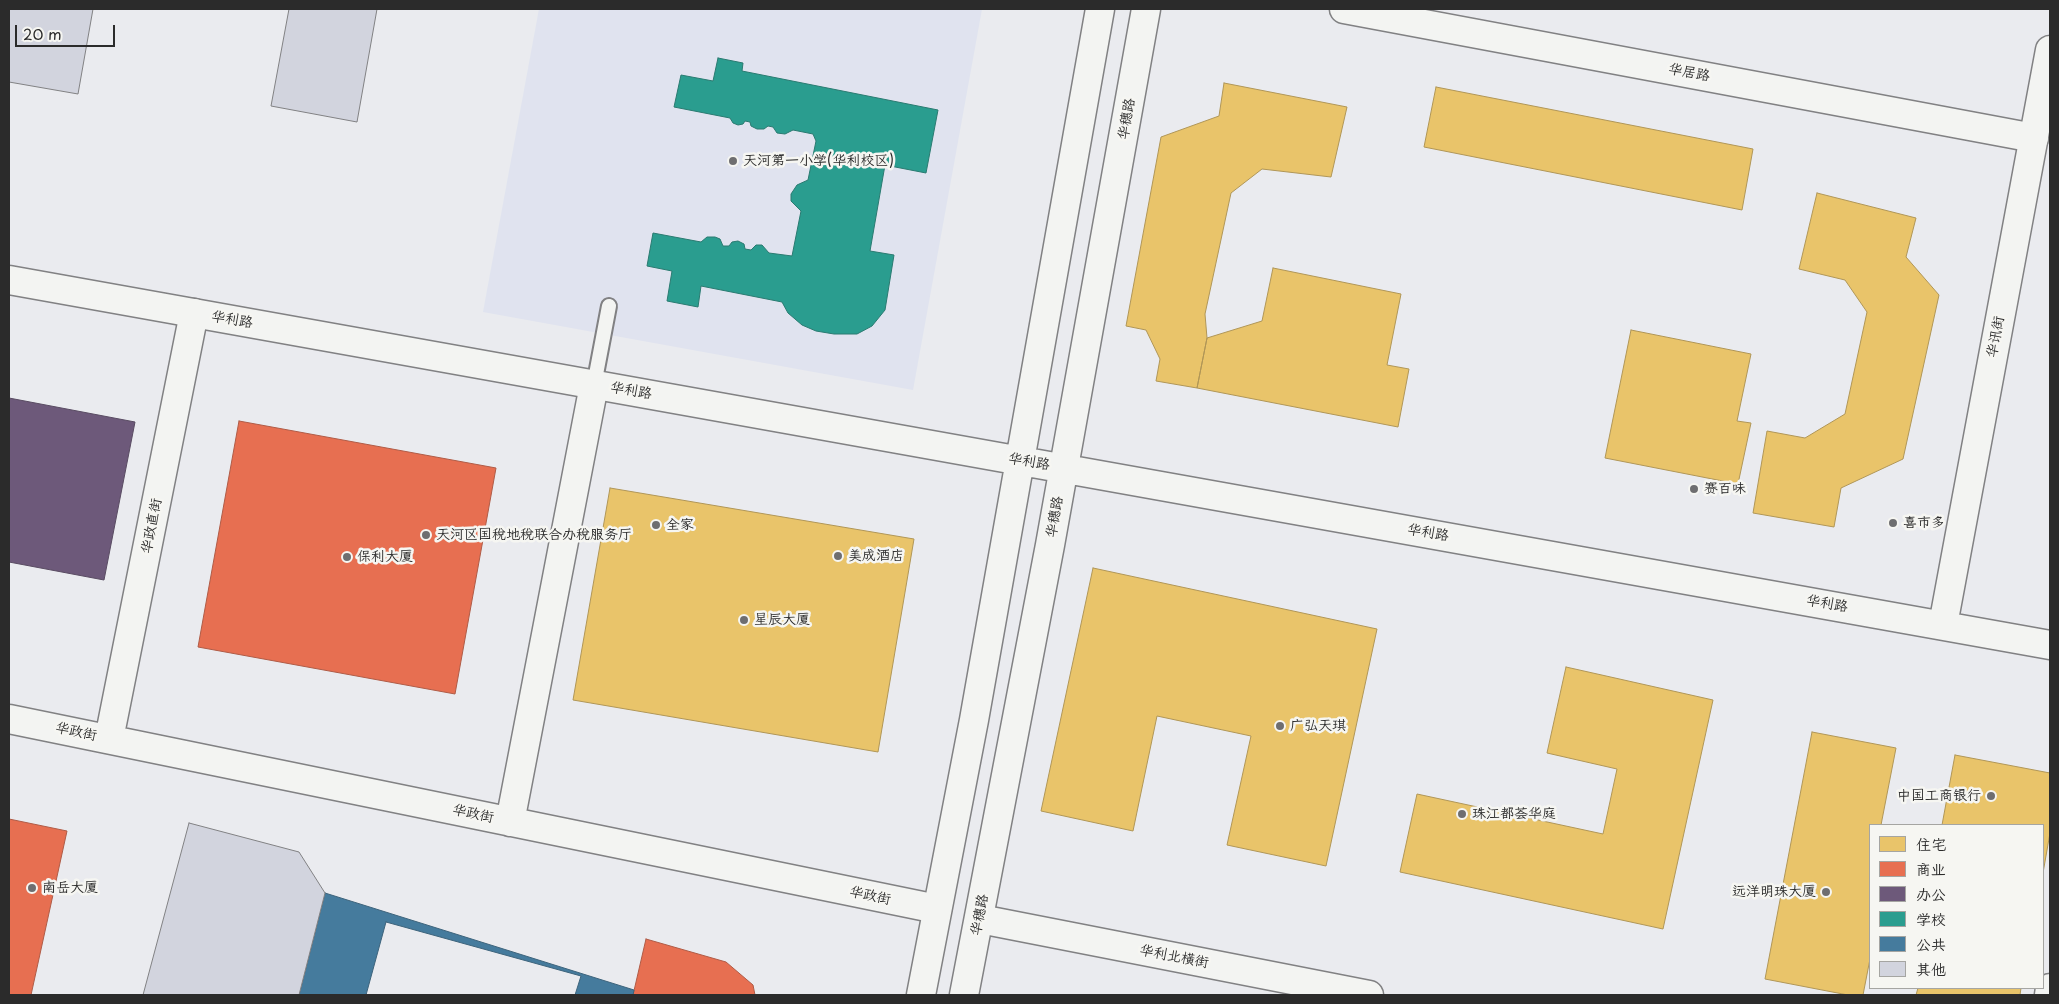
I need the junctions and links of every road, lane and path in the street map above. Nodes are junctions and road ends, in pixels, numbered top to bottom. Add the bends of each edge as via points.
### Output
1 (1100, 9) edge
2 (1146, 9) edge
3 (1344, 9) edge
4 (2050, 50) edge
5 (2034, 138) junction
6 (9, 280) edge
7 (609, 306) dead end
8 (194, 313) junction
9 (594, 385) junction
10 (1020, 461) junction
11 (1064, 469) junction
12 (1943, 625) junction
13 (2050, 645) edge
14 (9, 718) edge
15 (109, 739) junction
16 (510, 822) junction
17 (937, 910) junction
18 (980, 919) junction
19 (2050, 988) edge
20 (921, 995) edge
21 (964, 995) edge
22 (1369, 995) edge
23 (2049, 995) edge

1 - 10 street
2 - 11 street, 华穗路
3 - 5 street, 华居路
4 - 5 street, 华讯街
5 - 12 street, 华讯街
6 - 8 street, 华利路
7 - 9 lane
8 - 9 street, 华利路
8 - 15 street, 华政直街
9 - 10 street, 华利路
9 - 16 street
10 - 11 street, 华利路
10 - 17 street
11 - 12 street, 华利路
11 - 18 street, 华穗路
12 - 13 street, 华利路
14 - 15 street, 华政街
15 - 16 street, 华政街
16 - 17 street, 华政街
17 - 20 street
18 - 21 street, 华穗路
18 - 22 street, 华利北横街
19 - 23 street

